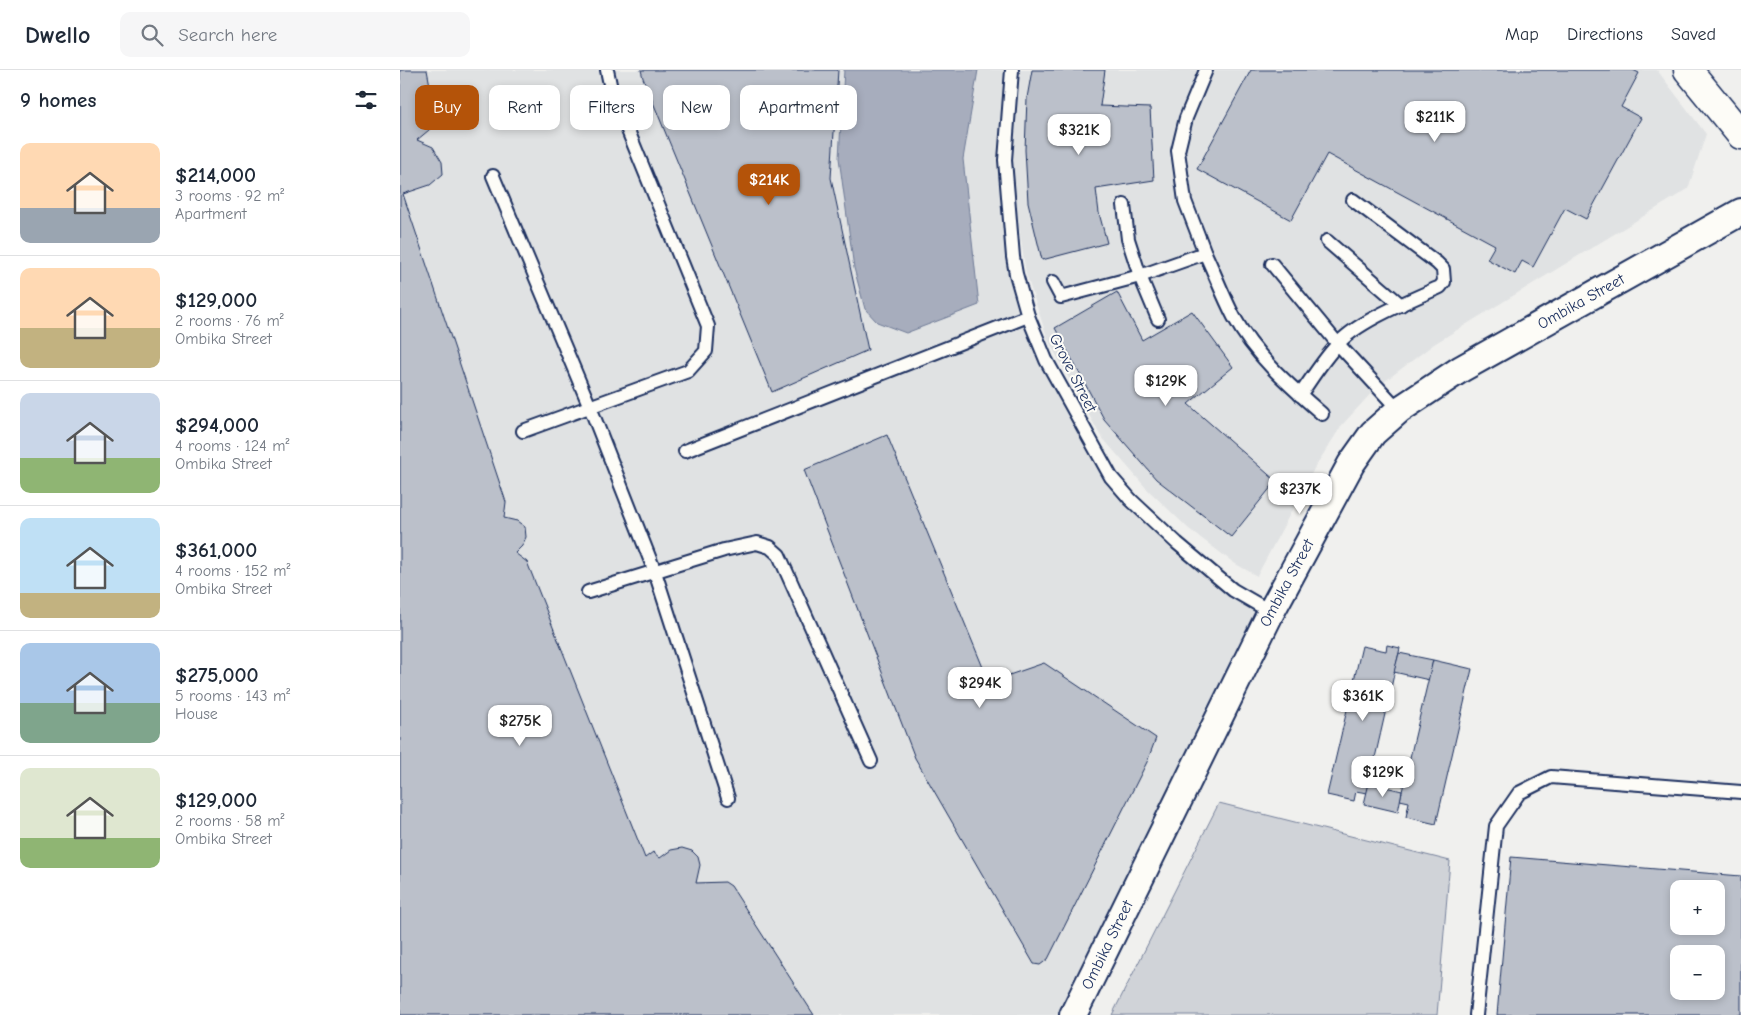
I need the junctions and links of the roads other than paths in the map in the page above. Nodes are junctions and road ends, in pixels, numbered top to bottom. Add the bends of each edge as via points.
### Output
1 (607, 70) edge
2 (1012, 70) edge
3 (1206, 70) edge
4 (1688, 70) edge
5 (1741, 135) edge
6 (493, 176) dead end
7 (1353, 200) dead end
8 (1124, 205) dead end
9 (1741, 212) edge
10 (1327, 241) dead end
11 (1205, 253) junction
12 (1272, 264) dead end
13 (1140, 276) junction
14 (1053, 282) dead end
15 (1401, 305) junction
16 (1028, 316) junction
17 (1158, 320) dead end
18 (1338, 344) junction
19 (1300, 395) junction
20 (590, 406) junction
21 (1399, 410) junction
22 (1322, 414) dead end
23 (523, 431) dead end
24 (685, 451) dead end
25 (655, 572) junction
26 (588, 592) dead end
27 (1271, 612) junction
28 (870, 761) dead end
29 (1741, 792) edge
30 (728, 798) dead end
31 (1073, 1015) edge
32 (1476, 1015) edge

1 - 20 lane via 708,326 706,351 688,371
2 - 16 lane, Grove Street via 1005,160 1013,257
3 - 11 lane via 1186,118 1178,151 1185,201
4 - 5 main road
6 - 20 lane
7 - 15 lane via 1443,269 1444,282 1440,287
8 - 13 lane via 1128,240
9 - 21 street, Ombika Street via 1477,359
10 - 15 lane
11 - 13 lane
11 - 19 lane via 1234,317 1277,374
12 - 18 lane
13 - 14 lane via 1060,303
13 - 17 lane
15 - 18 lane via 1361,326
16 - 24 lane
16 - 27 lane, Grove Street via 1046,360 1111,478 1177,543 1233,590
18 - 19 lane
18 - 21 lane
19 - 22 lane
20 - 23 lane
20 - 25 lane
21 - 27 street, Ombika Street via 1373,434 1351,464
25 - 26 lane
25 - 28 lane via 724,550 757,543 770,547 779,555
25 - 30 lane
27 - 31 street, Ombika Street
29 - 32 lane via 1551,777 1519,793 1496,826

